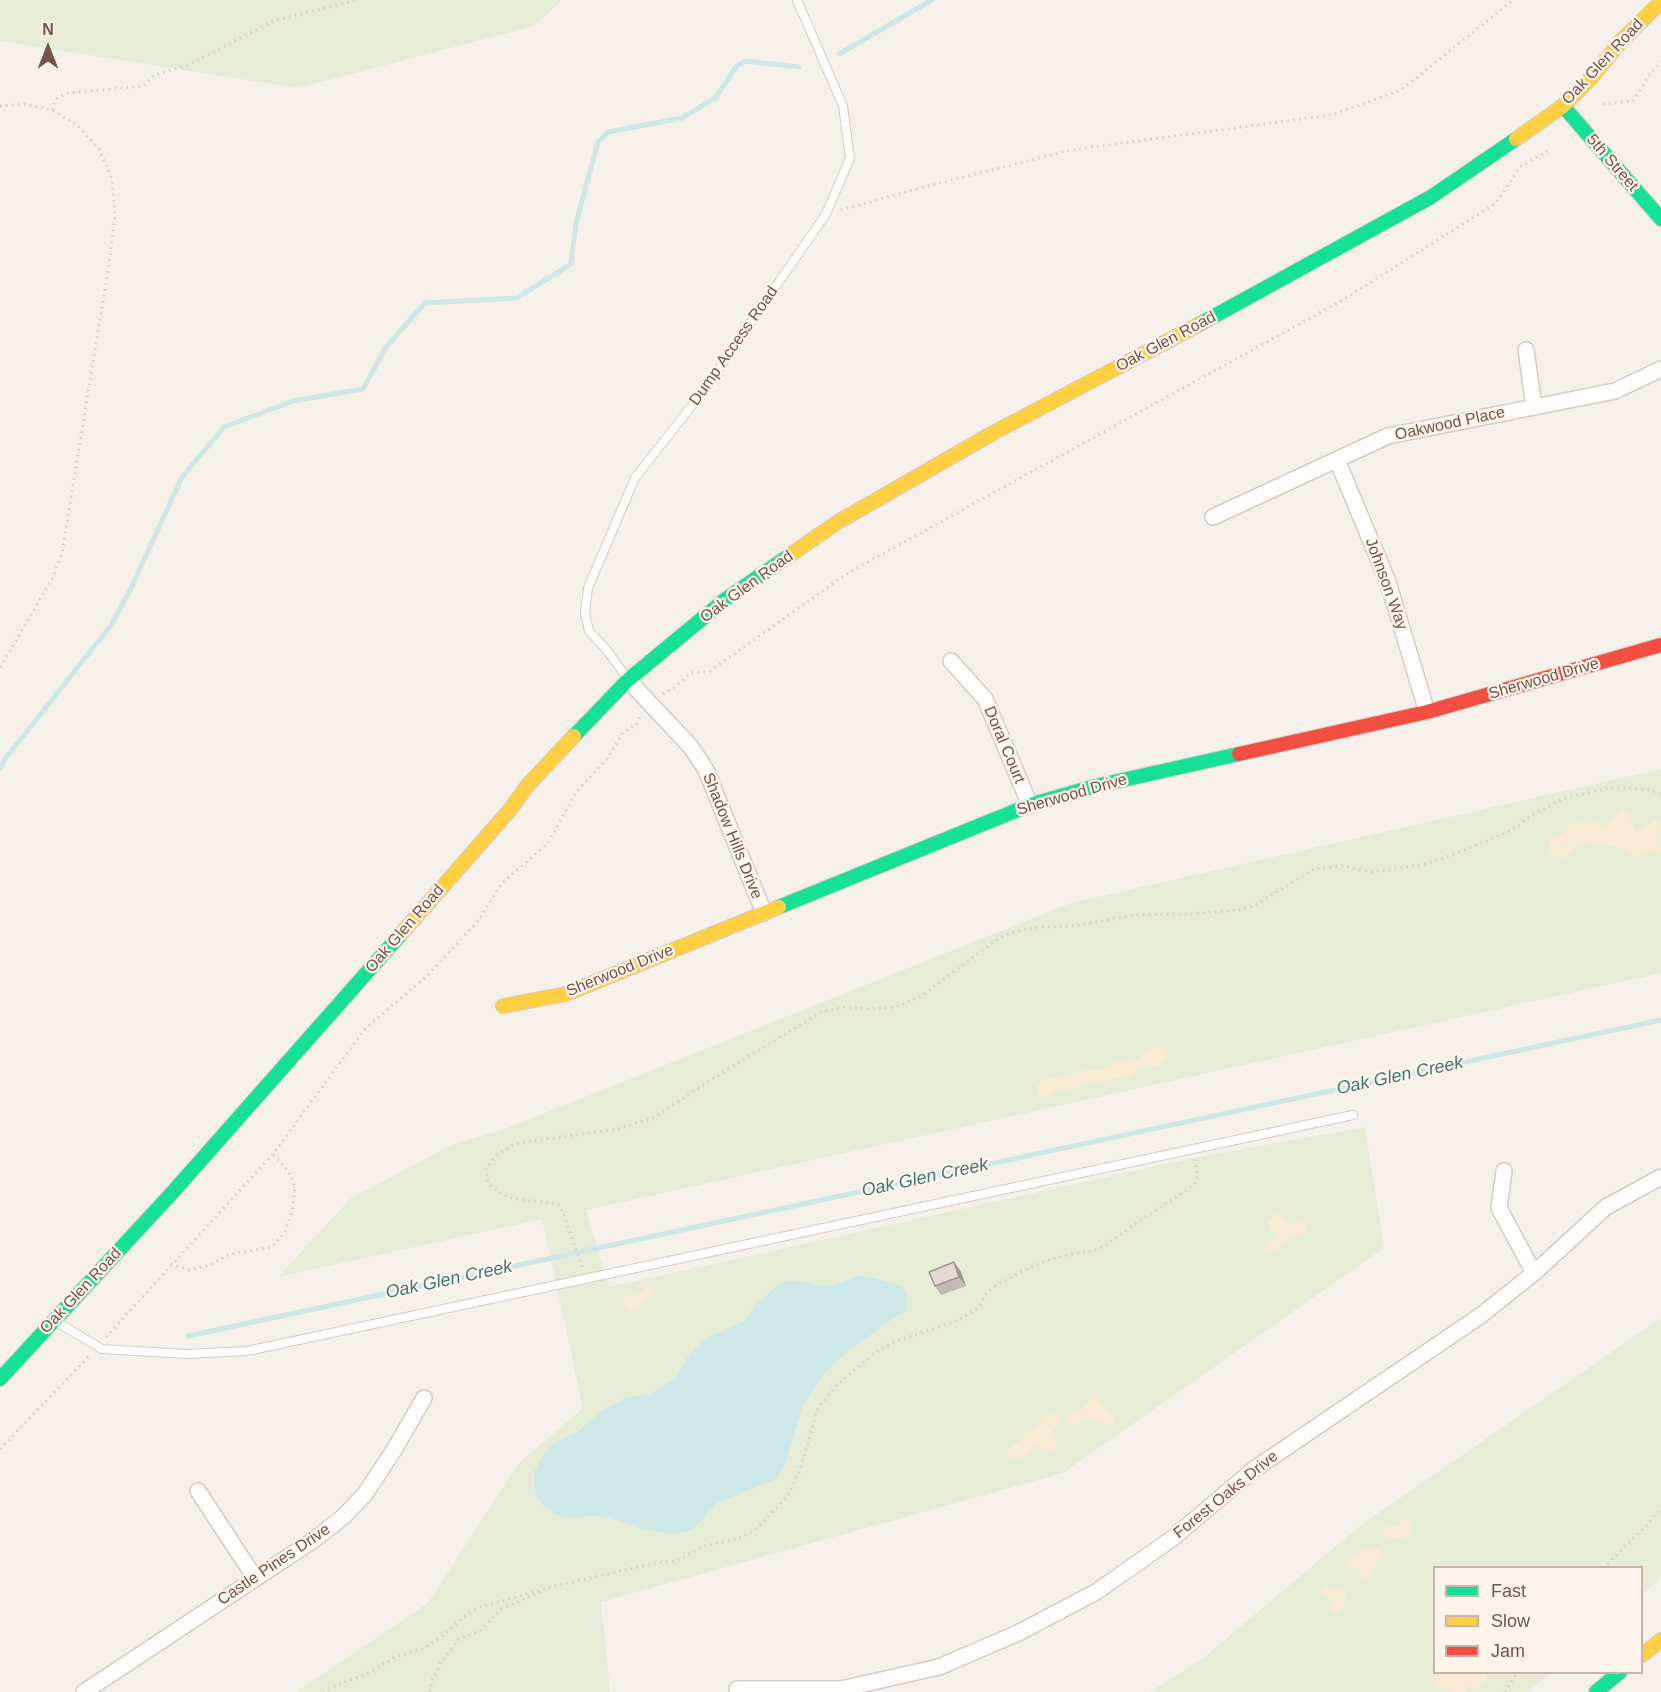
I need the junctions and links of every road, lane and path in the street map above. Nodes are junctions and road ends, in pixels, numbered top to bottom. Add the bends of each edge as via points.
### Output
1 (357, 0) edge
2 (797, 0) edge
3 (1513, 0) edge
4 (1661, 2) edge
5 (1661, 62) edge
6 (1603, 104) dead end
7 (0, 106) edge
8 (1563, 106) junction
9 (52, 110) junction
10 (1551, 149) dead end
11 (826, 214) junction
12 (1661, 219) edge
13 (1526, 350) dead end
14 (1661, 369) edge
15 (1534, 407) junction
16 (1337, 460) junction
17 (1213, 517) dead end
18 (1661, 645) edge
19 (951, 661) dead end
20 (0, 668) edge
21 (628, 680) junction
22 (648, 701) junction
23 (1427, 712) junction
24 (1661, 794) edge
25 (1030, 805) junction
26 (764, 913) junction
27 (503, 1006) dead end
28 (1353, 1115) dead end
29 (1192, 1149) junction
30 (273, 1154) junction
31 (1504, 1171) dead end
32 (1661, 1177) edge
33 (171, 1264) junction
34 (1534, 1273) junction
35 (587, 1280) junction
36 (54, 1320) junction
37 (98, 1347) junction
38 (0, 1379) edge
39 (424, 1398) dead end
40 (0, 1449) edge
41 (198, 1491) dead end
42 (1661, 1508) edge
43 (1605, 1566) edge
44 (255, 1578) junction
45 (555, 1586) junction
46 (1661, 1640) edge
47 (1643, 1654) edge
48 (1516, 1674) edge
49 (1618, 1674) edge
50 (737, 1689) dead end
51 (841, 1690) edge
52 (84, 1692) edge
53 (323, 1692) edge
54 (430, 1692) edge
55 (1505, 1692) edge
56 (1596, 1692) edge

1 - 9 path via 273,21 186,66 154,75 144,86 69,93 56,99
2 - 11 lane, Dump Access Road via 843,106 850,158
3 - 11 path via 1401,90 1331,115 1071,150
4 - 8 main road, Oak Glen Road
5 - 6 path via 1633,101
7 - 9 path via 24,104
8 - 12 main road, 5th Street
8 - 21 main road, Oak Glen Road via 1431,197 993,433 838,522 726,599
9 - 20 path via 76,125 99,149 112,179 115,214 62,553 53,577
10 - 22 path via 1520,167 1496,203 1341,301 848,573 710,671 690,673 675,687
11 - 21 lane, Dump Access Road via 704,390 636,478 588,588 585,613 589,631
13 - 15 street
14 - 15 street, Oakwood Place via 1615,391
15 - 16 street, Oakwood Place via 1388,436
16 - 17 street, Oakwood Place
16 - 23 street, Johnson Way via 1389,582
18 - 23 main road, Sherwood Drive
19 - 25 street, Doral Court via 985,699
21 - 22 street, Shadow Hills Drive
21 - 36 main road, Oak Glen Road via 528,785 172,1193
22 - 26 street, Shadow Hills Drive via 691,747 706,771
22 - 30 path via 636,726 623,732 608,758 576,792 548,843 502,883 478,921 429,974 364,1030
23 - 25 main road, Sherwood Drive via 1096,786
24 - 35 path via 1629,788 1586,793 1562,800 1508,832 1452,855 1422,865 1372,872 1342,866 1314,869 1240,910 1133,915 1006,935 920,997 896,1008 821,1012 655,1117 618,1129 513,1145 491,1160 487,1178 502,1195 558,1204
25 - 26 main road, Sherwood Drive
26 - 27 main road, Sherwood Drive via 566,994
28 - 29 lane
29 - 35 lane
29 - 45 path via 1198,1175 1194,1185 1107,1245 1045,1261 995,1286 979,1307 959,1320 894,1342 836,1386 818,1408 800,1470 787,1497 754,1531 704,1546 675,1561
30 - 33 path
30 - 33 path via 295,1186 285,1232 272,1247 230,1254 189,1270
31 - 34 street via 1499,1208
32 - 34 street, Forest Oaks Drive via 1606,1207
33 - 37 path
34 - 51 street, Forest Oaks Drive via 1480,1316 1252,1470 1173,1538 1096,1592 1018,1633 939,1667
35 - 37 lane via 247,1351 186,1354
36 - 37 lane
36 - 38 main road, Oak Glen Road
37 - 40 path
39 - 44 street, Castle Pines Drive via 365,1494 315,1539
41 - 44 street
42 - 43 path
44 - 52 street, Castle Pines Drive
45 - 53 path via 469,1612 424,1648
45 - 54 path via 501,1610 481,1630 458,1640 440,1664
46 - 47 main road
48 - 55 path
49 - 56 main road
50 - 51 street, Forest Oaks Drive

